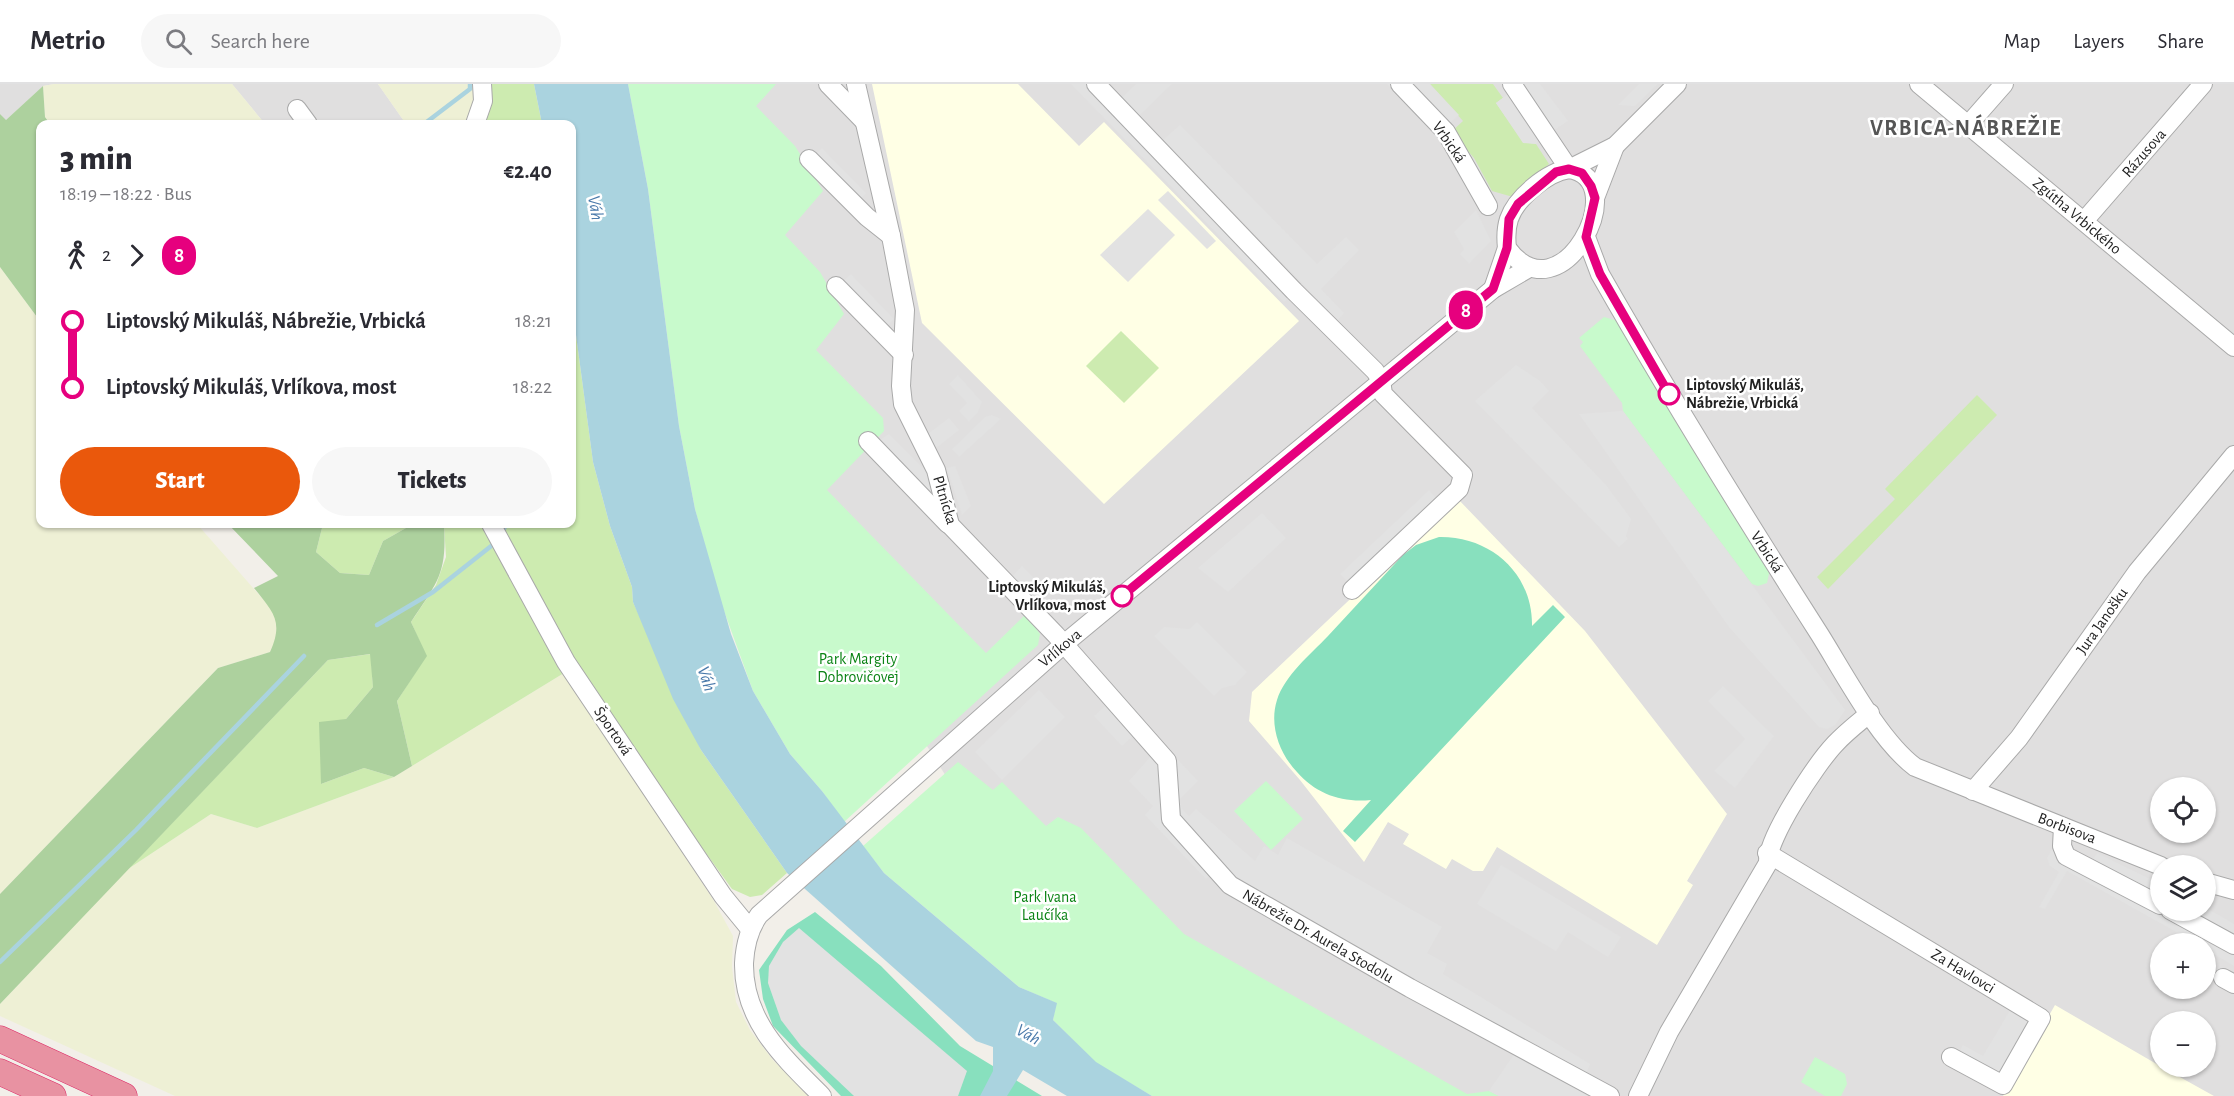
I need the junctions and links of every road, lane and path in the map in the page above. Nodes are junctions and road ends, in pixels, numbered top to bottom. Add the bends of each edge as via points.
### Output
1 (482, 84) edge
2 (828, 84) edge
3 (856, 84) edge
4 (1096, 84) edge
5 (1400, 84) edge
6 (1512, 84) edge
7 (1677, 84) edge
8 (1919, 84) edge
9 (2004, 84) edge
10 (2203, 84) edge
11 (297, 109) dead end
12 (305, 120) edge
13 (476, 120) edge
14 (864, 121) junction
15 (1968, 125) junction
16 (1615, 146) junction
17 (809, 159) dead end
18 (1569, 169) junction
19 (1595, 198) junction
20 (1518, 204) junction
21 (1488, 206) junction
22 (2084, 221) junction
23 (891, 236) junction
24 (1586, 237) junction
25 (1506, 243) junction
26 (1566, 260) junction
27 (1529, 268) junction
28 (1600, 274) junction
29 (836, 286) dead end
30 (1493, 289) junction
31 (2234, 347) edge
32 (904, 355) junction
33 (1381, 380) junction
34 (868, 441) dead end
35 (2234, 455) edge
36 (950, 525) junction
37 (493, 528) edge
38 (1352, 590) dead end
39 (1064, 644) junction
40 (1870, 713) junction
41 (1973, 791) junction
42 (2063, 827) junction
43 (1767, 853) junction
44 (2150, 862) edge
45 (2216, 885) edge
46 (2234, 890) edge
47 (2150, 900) edge
48 (2190, 921) edge
49 (750, 929) junction
50 (2234, 945) edge
51 (0, 1039) edge
52 (1951, 1057) dead end
53 (0, 1072) edge
54 (53, 1096) edge
55 (124, 1096) edge
56 (822, 1096) edge
57 (1610, 1096) edge
58 (1638, 1096) edge

1 - 13 street via 483,101
2 - 14 street
3 - 14 street, Pltnícka
4 - 33 street
5 - 21 street, Vrbická via 1446,132
6 - 18 street
7 - 16 street
8 - 15 street, Zgútha Vrbického
9 - 15 street
10 - 22 street, Rázusova
11 - 12 street
14 - 23 street, Pltnícka
15 - 22 street, Zgútha Vrbického
16 - 18 street
16 - 19 street
17 - 23 street
18 - 19 street via 1587,178
18 - 20 street via 1548,177
19 - 24 street
20 - 21 street
20 - 25 street via 1509,219
21 - 25 street, Vrbická
22 - 31 street, Zgútha Vrbického
23 - 32 street, Pltnícka via 905,310
24 - 26 street
24 - 28 street, Vrbická
25 - 27 street via 1515,260
25 - 30 street
26 - 27 street
26 - 28 street
27 - 30 street, Vrlíkova
28 - 40 street, Vrbická via 1734,502
29 - 32 street
30 - 33 street, Vrlíkova
32 - 36 street, Pltnícka via 903,404 936,470
33 - 38 street via 1383,394 1458,470 1463,481
33 - 39 street, Vrlíkova
34 - 36 street
35 - 41 street, Jura Janošku via 2138,572 2019,738
36 - 39 street, Pltnícka
37 - 49 street, Športová via 566,662 723,896
39 - 49 street, Vrlíkova via 780,895
39 - 57 street, Nábrežie Dr. Aurela Stodolu via 1167,760 1171,819 1230,885
40 - 41 street, Vrbická via 1902,758
40 - 43 street via 1833,746 1786,814
41 - 42 street, Borbisova
42 - 44 street, Borbisova
42 - 47 street via 2066,856
43 - 52 street, Za Havlovci via 2041,1018 2003,1085
43 - 58 street via 1768,863 1669,1032
45 - 46 street
48 - 50 street
49 - 56 street via 744,971 751,1008 780,1053
51 - 55 highway
53 - 54 highway

